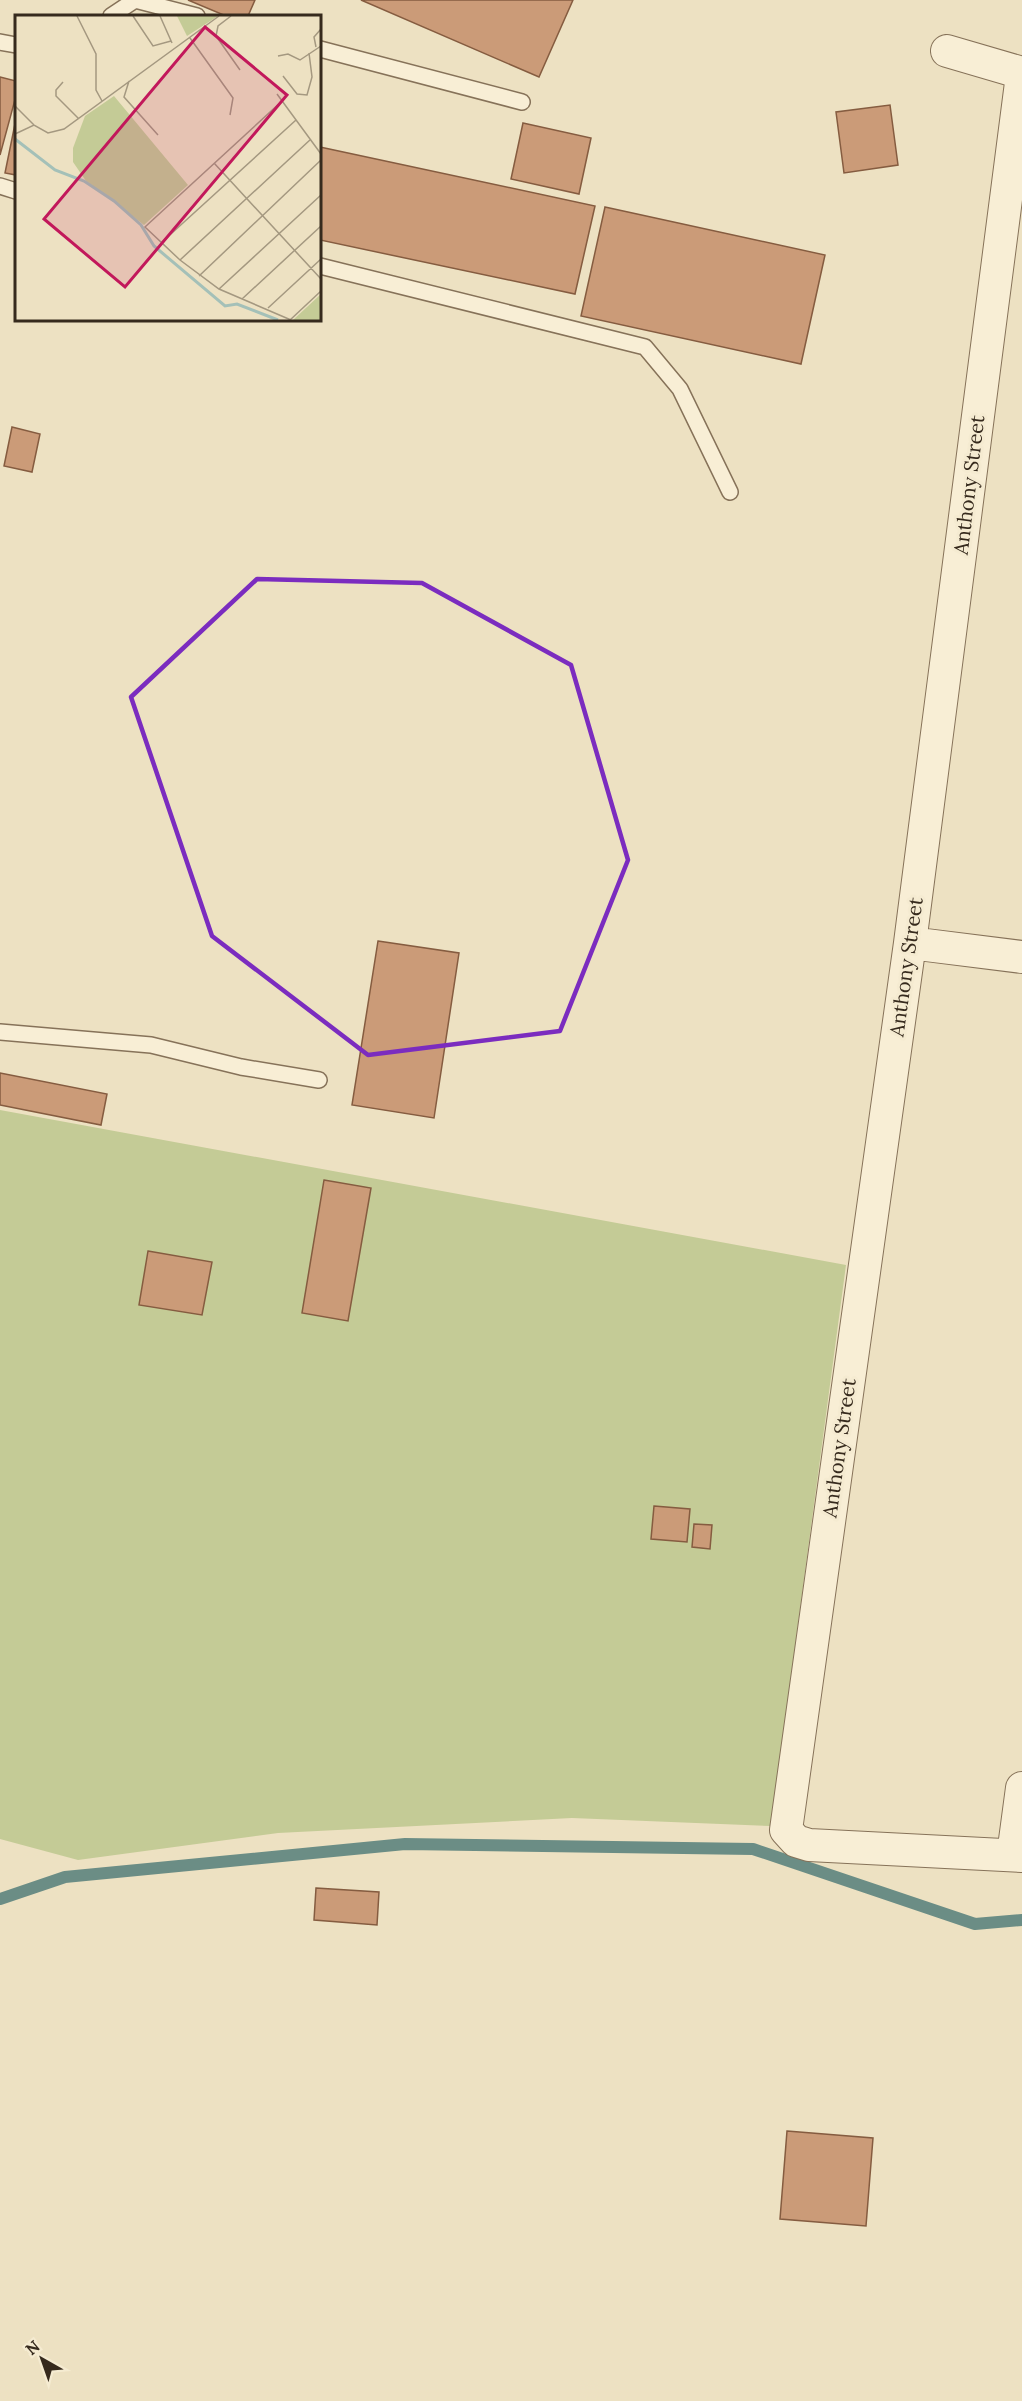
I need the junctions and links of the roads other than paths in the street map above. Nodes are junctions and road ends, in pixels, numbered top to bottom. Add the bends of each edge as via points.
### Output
1 (135, 0) edge
2 (112, 15) edge
3 (193, 15) edge
4 (0, 42) edge
5 (15, 45) edge
6 (321, 49) edge
7 (947, 51) dead end
8 (1022, 74) edge
9 (522, 102) dead end
10 (0, 186) edge
11 (15, 191) edge
12 (321, 266) edge
13 (730, 492) dead end
14 (910, 943) junction
15 (1022, 957) edge
16 (0, 1032) edge
17 (319, 1080) dead end
18 (1022, 1788) edge
19 (1018, 1855) edge

1 - 2 lane
1 - 3 lane
4 - 5 lane
6 - 9 lane
7 - 8 street
8 - 14 street, Anthony Street
10 - 11 lane
12 - 13 lane via 645,347 680,389
14 - 15 street
14 - 19 street, Anthony Street via 786,1830 796,1841 809,1845
16 - 17 lane via 151,1045 241,1067
18 - 19 street

